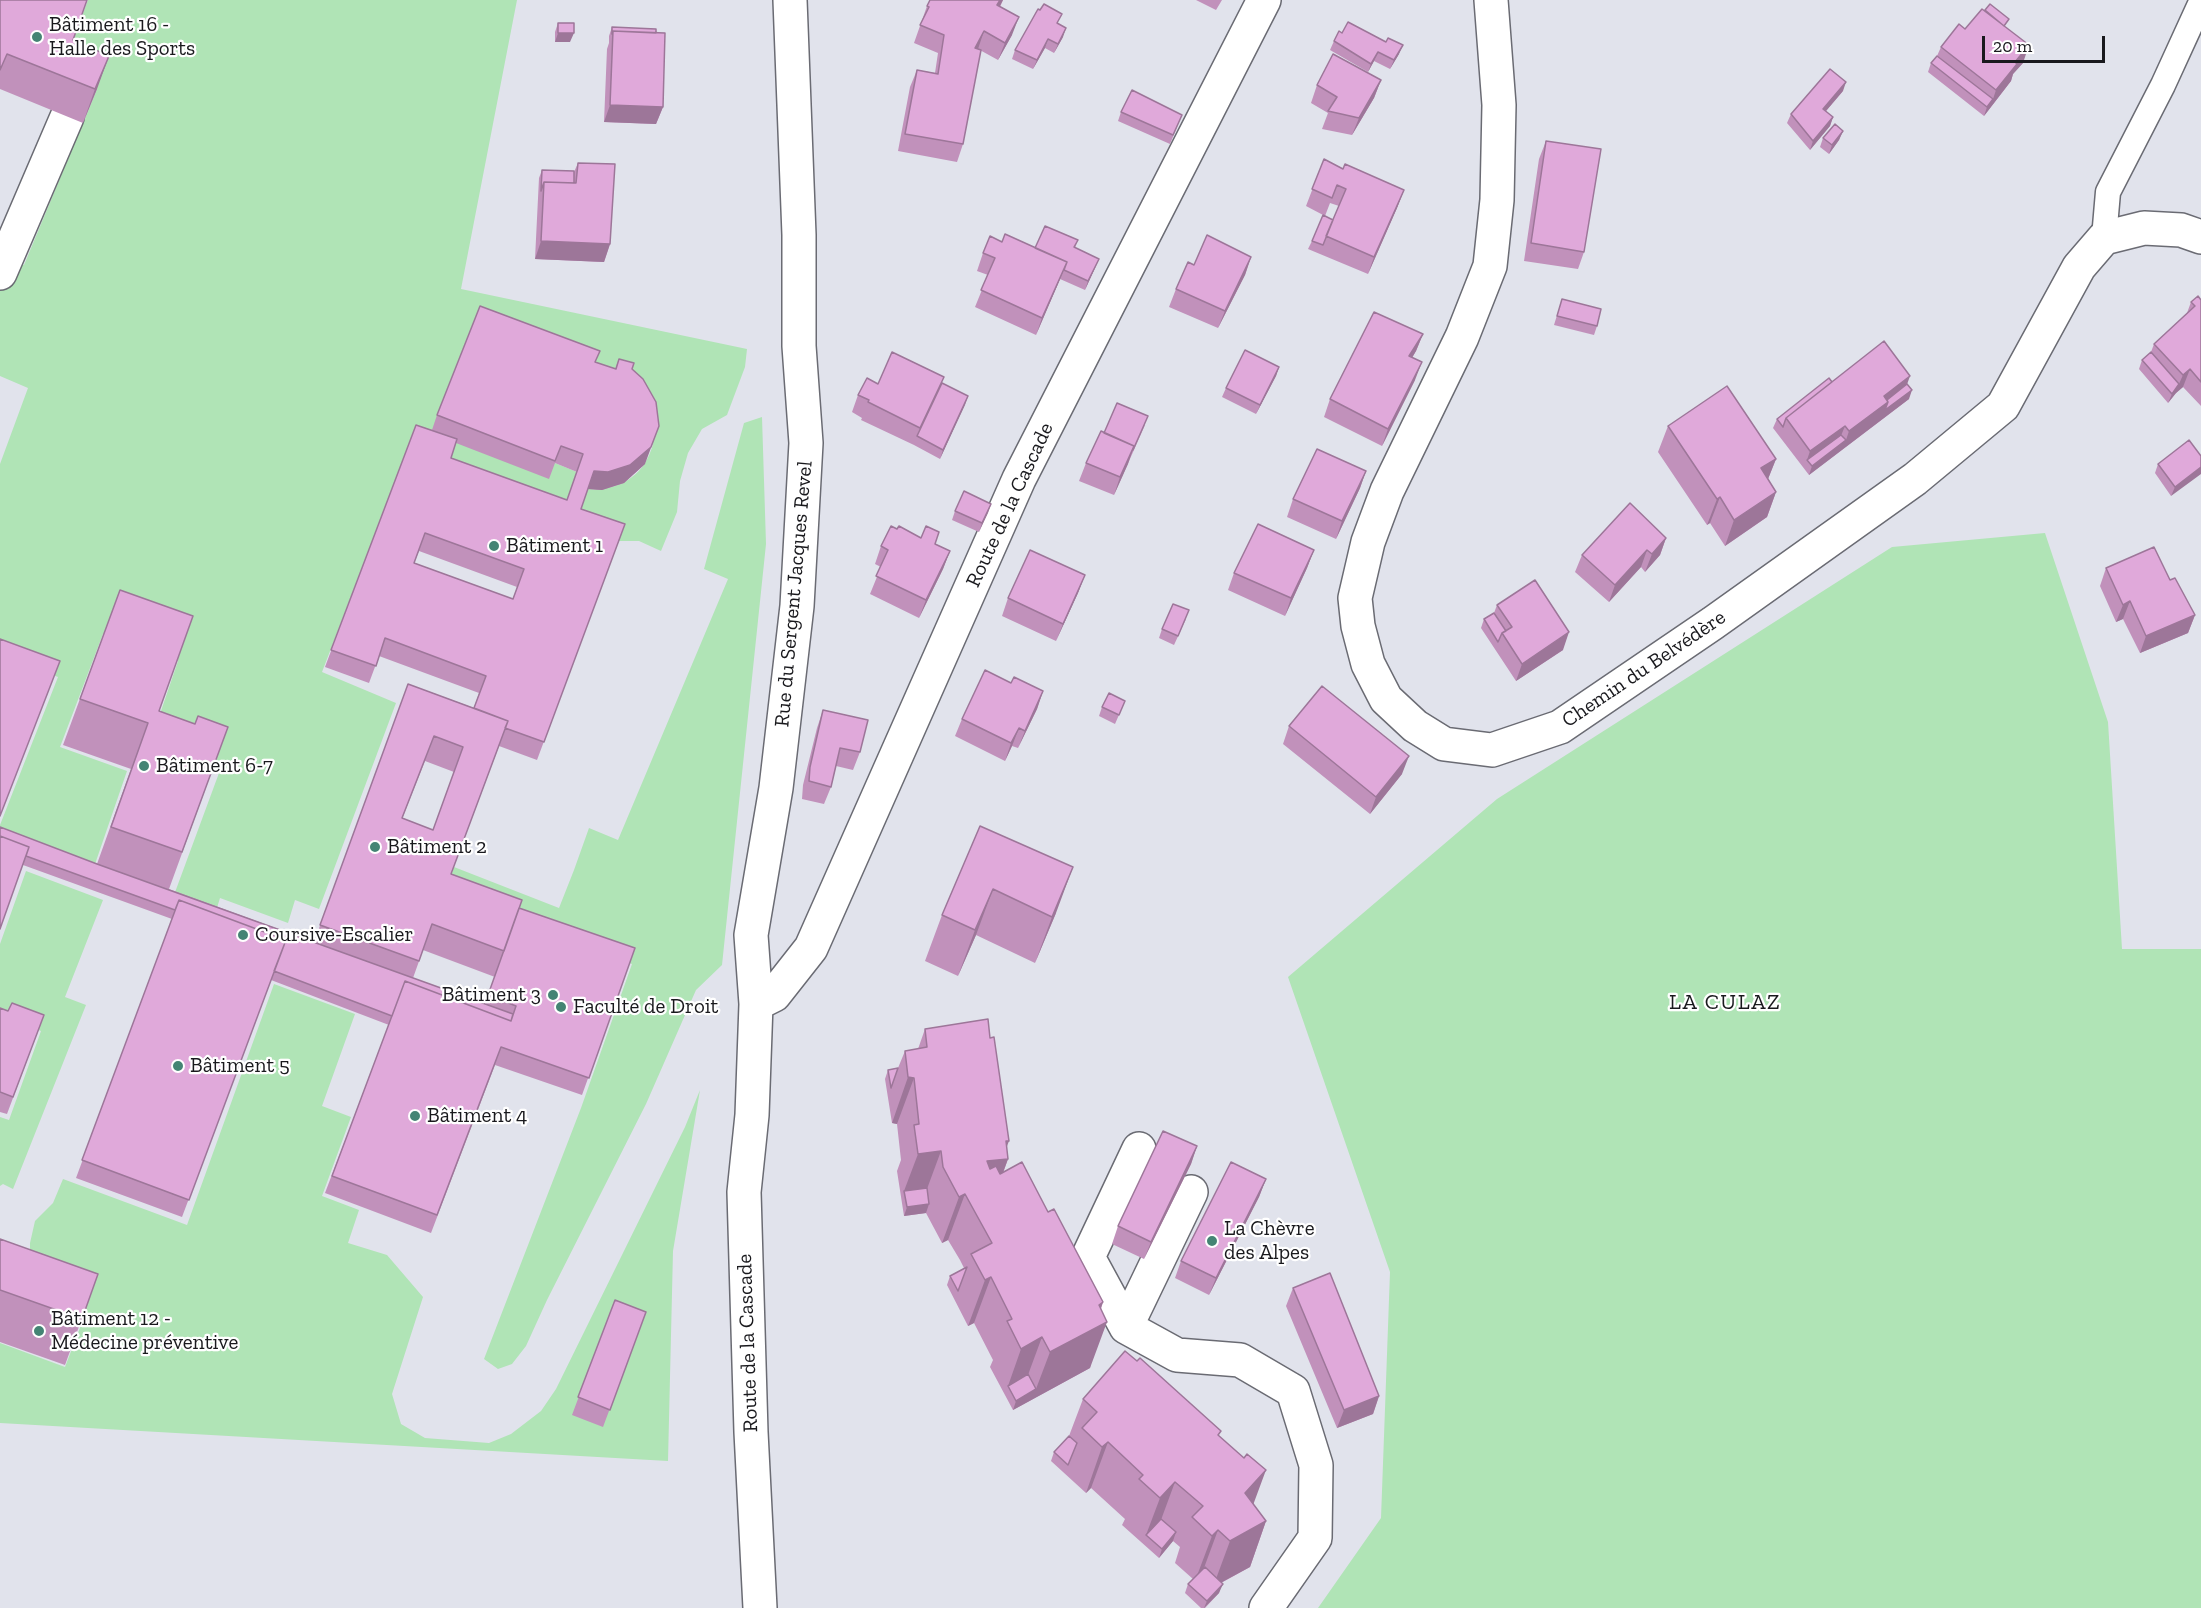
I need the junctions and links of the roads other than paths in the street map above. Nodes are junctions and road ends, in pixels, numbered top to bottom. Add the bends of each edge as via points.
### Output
1 (790, 0) edge
2 (1264, 0) edge
3 (1491, 0) edge
4 (2201, 2) edge
5 (67, 117) edge
6 (2201, 237) edge
7 (2104, 238) junction
8 (0, 273) edge
9 (756, 1004) junction
10 (753, 1078) joint
11 (1139, 1149) dead end
12 (1191, 1192) dead end
13 (1126, 1327) junction
14 (760, 1608) edge
15 (1266, 1608) edge

1 - 9 street, Rue du Sergent Jacques Revel via 799,346 806,443 797,606 776,788 751,934
2 - 9 street, Route de la Cascade via 1019,479 811,948 774,995
3 - 7 street, Chemin du Belvédère via 1499,105 1497,200 1490,266 1462,337 1387,491 1368,542 1355,598 1368,664 1386,699 1415,726 1444,744 1492,750 1560,727 1915,479 2003,406 2079,267
4 - 7 lane via 2108,192
5 - 8 street
6 - 7 street via 2181,230 2144,228
9 - 10 street, Rue du Sergent Jacques Revel
10 - 14 street, Route de la Cascade via 744,1191
11 - 13 street via 1088,1257
12 - 13 street
13 - 15 street via 1177,1355 1240,1360 1293,1391 1316,1465 1315,1538

